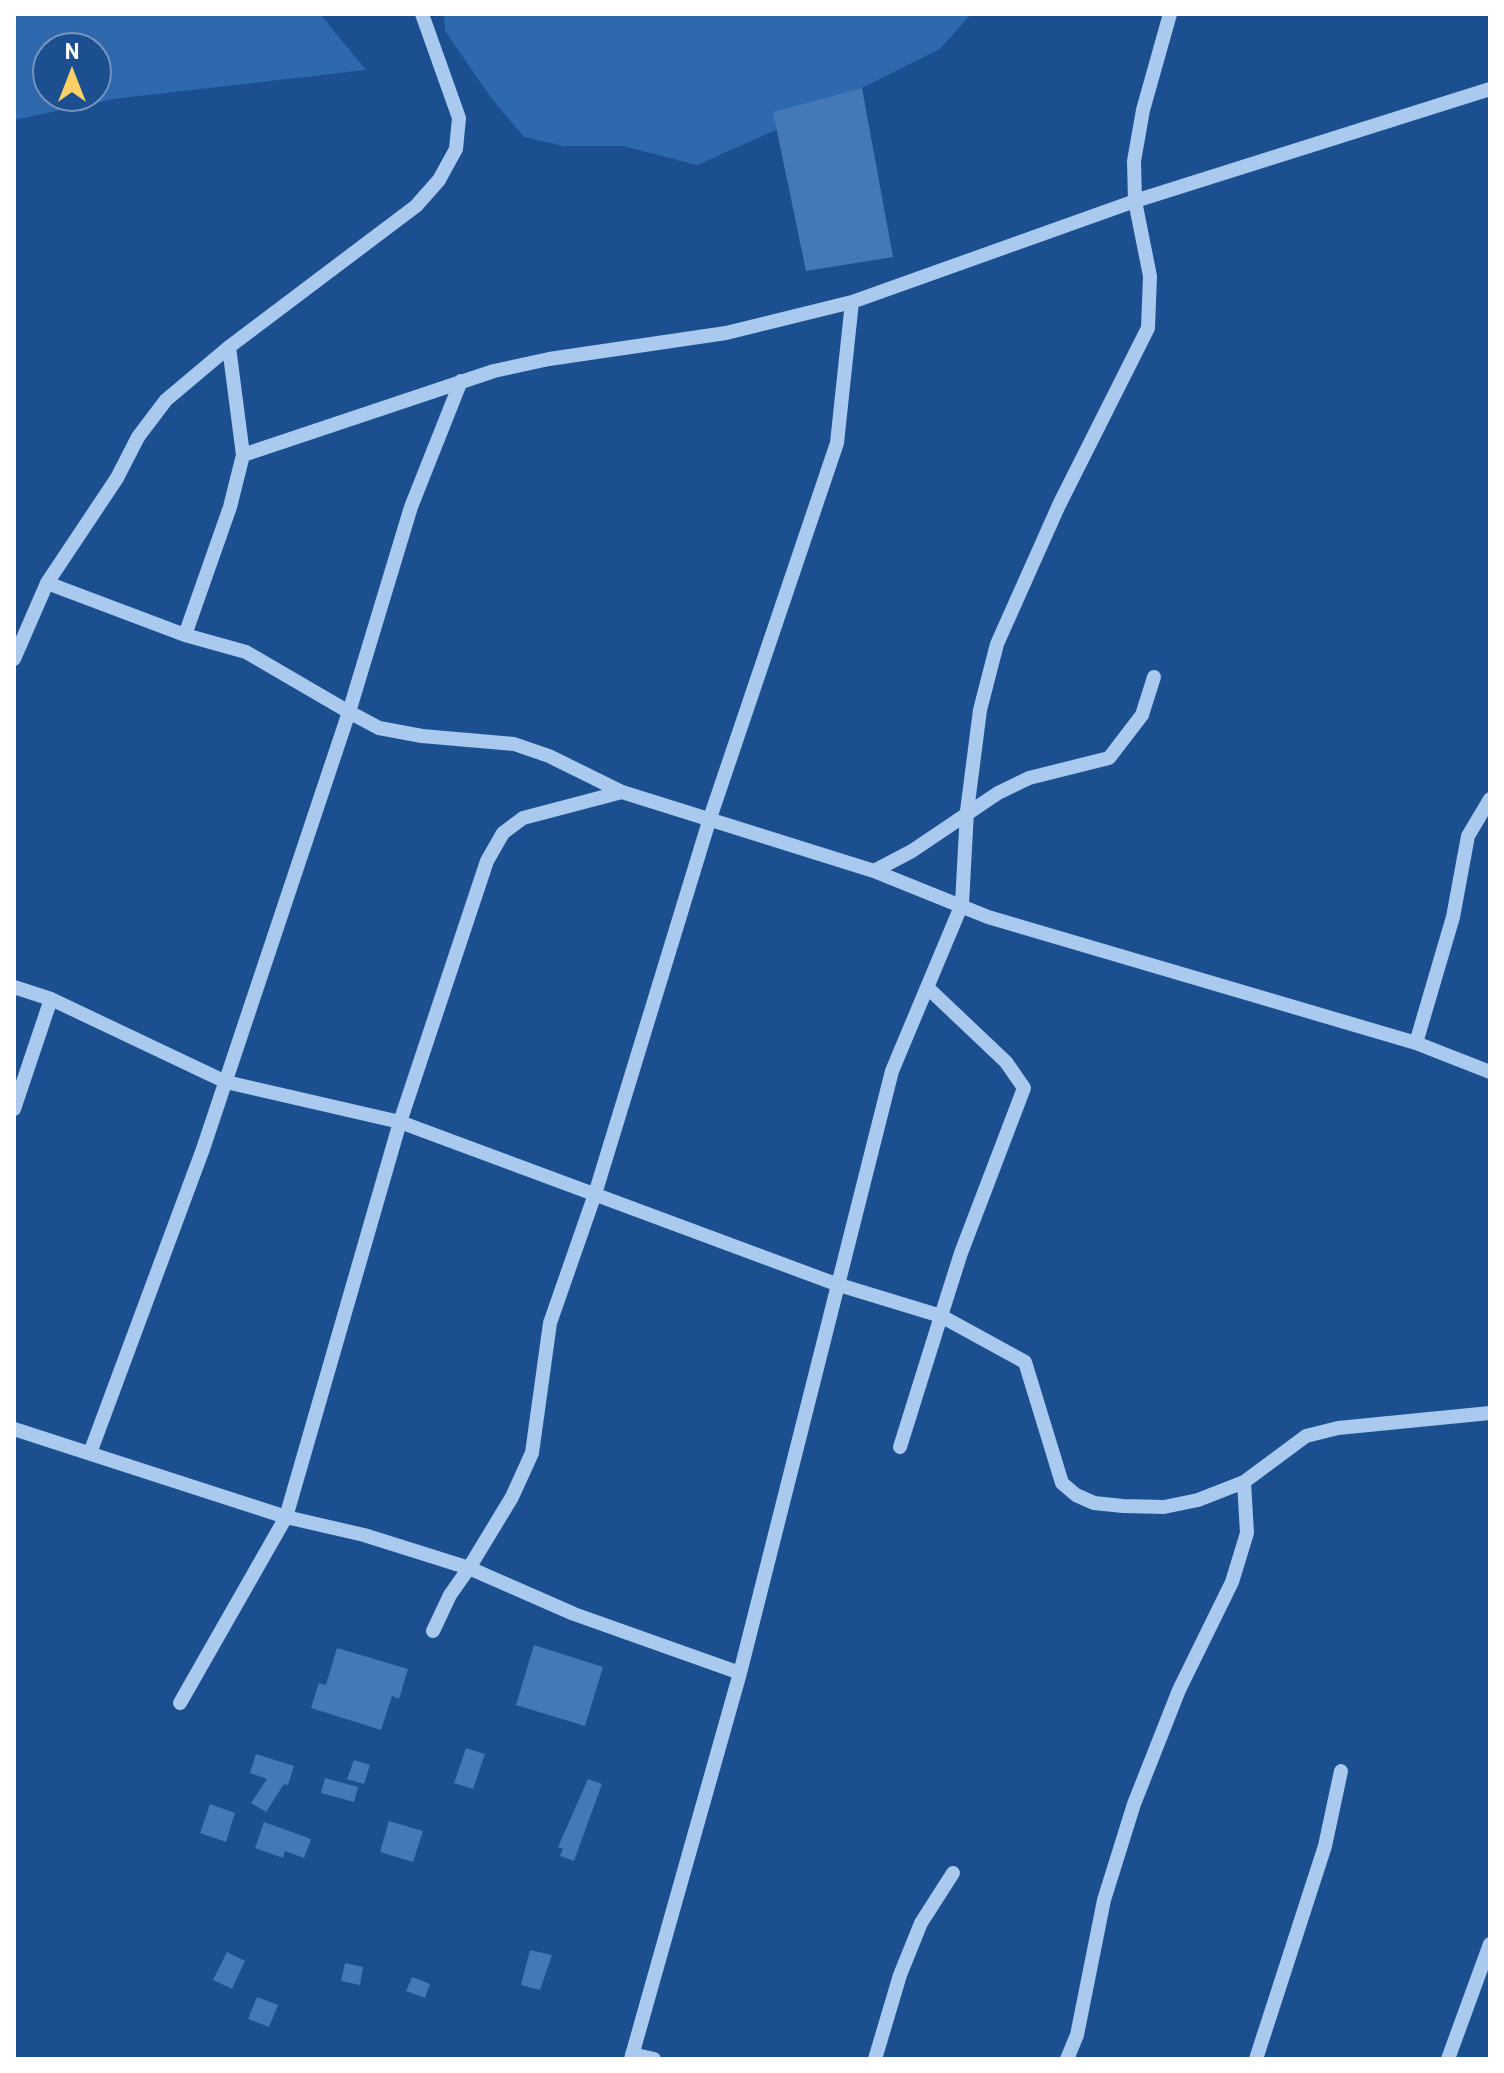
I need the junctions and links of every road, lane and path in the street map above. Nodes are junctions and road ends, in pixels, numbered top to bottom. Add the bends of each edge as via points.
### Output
1 (422, 14) edge
2 (1170, 14) edge
3 (1490, 89) edge
4 (1135, 201) junction
5 (852, 302) junction
6 (229, 347) junction
7 (461, 381) junction
8 (243, 455) junction
9 (47, 583) junction
10 (185, 635) junction
11 (14, 659) edge
12 (1154, 677) dead end
13 (349, 712) junction
14 (622, 792) junction
15 (1490, 799) edge
16 (967, 811) junction
17 (710, 818) junction
18 (874, 871) junction
19 (962, 904) junction
20 (14, 987) edge
21 (929, 989) junction
22 (51, 999) junction
23 (1416, 1043) junction
24 (1490, 1072) edge
25 (226, 1082) junction
26 (14, 1109) edge
27 (400, 1122) junction
28 (595, 1194) junction
29 (836, 1284) junction
30 (941, 1316) junction
31 (1489, 1411) edge
32 (14, 1429) edge
33 (900, 1447) dead end
34 (90, 1453) junction
35 (1244, 1482) junction
36 (286, 1517) junction
37 (469, 1568) junction
38 (433, 1631) dead end
39 (740, 1673) junction
40 (180, 1703) dead end
41 (1341, 1771) dead end
42 (953, 1873) dead end
43 (1490, 1944) edge
44 (632, 2057) edge
45 (654, 2059) edge
46 (875, 2059) edge
47 (1067, 2059) edge
48 (1256, 2059) edge
49 (1448, 2059) edge

1 - 6 street via 459,118 451,160 416,206
2 - 4 street via 1143,110 1134,161
3 - 4 street
4 - 5 street
4 - 16 street via 1150,276 1148,328 997,644 980,710
5 - 7 street via 726,333 549,359
5 - 17 street via 837,443
6 - 8 street
6 - 9 street via 182,384 152,417
7 - 8 street
7 - 13 street via 411,507
8 - 10 street
9 - 10 street
9 - 11 street
10 - 13 street via 246,652
12 - 16 street via 1142,715 1109,758 1029,778
13 - 14 street via 379,728 514,744
13 - 25 street
14 - 17 street
14 - 27 street via 523,818 503,833 487,861
15 - 23 street via 1468,836 1453,917
16 - 18 street
16 - 19 street
17 - 18 street
17 - 28 street
18 - 19 street
19 - 21 street
19 - 23 street via 1042,935
20 - 22 street
21 - 29 street via 892,1071
21 - 30 street via 1006,1062 1024,1088
22 - 25 street
22 - 26 street
23 - 24 street
25 - 27 street
25 - 34 street
27 - 28 street
27 - 36 street
28 - 29 street
28 - 37 street via 550,1323 532,1453
29 - 30 street
29 - 39 street
30 - 33 street
30 - 35 street via 1025,1362 1062,1483 1076,1495 1094,1503 1164,1507
31 - 35 street via 1306,1436
32 - 34 street
34 - 36 street
35 - 47 street via 1247,1533 1232,1582 1140,1784 1104,1900 1080,2024
36 - 37 street
36 - 40 street
37 - 38 street
37 - 39 street via 574,1614
39 - 44 street
41 - 48 street via 1325,1846
42 - 46 street via 921,1923
43 - 49 street
44 - 45 street

